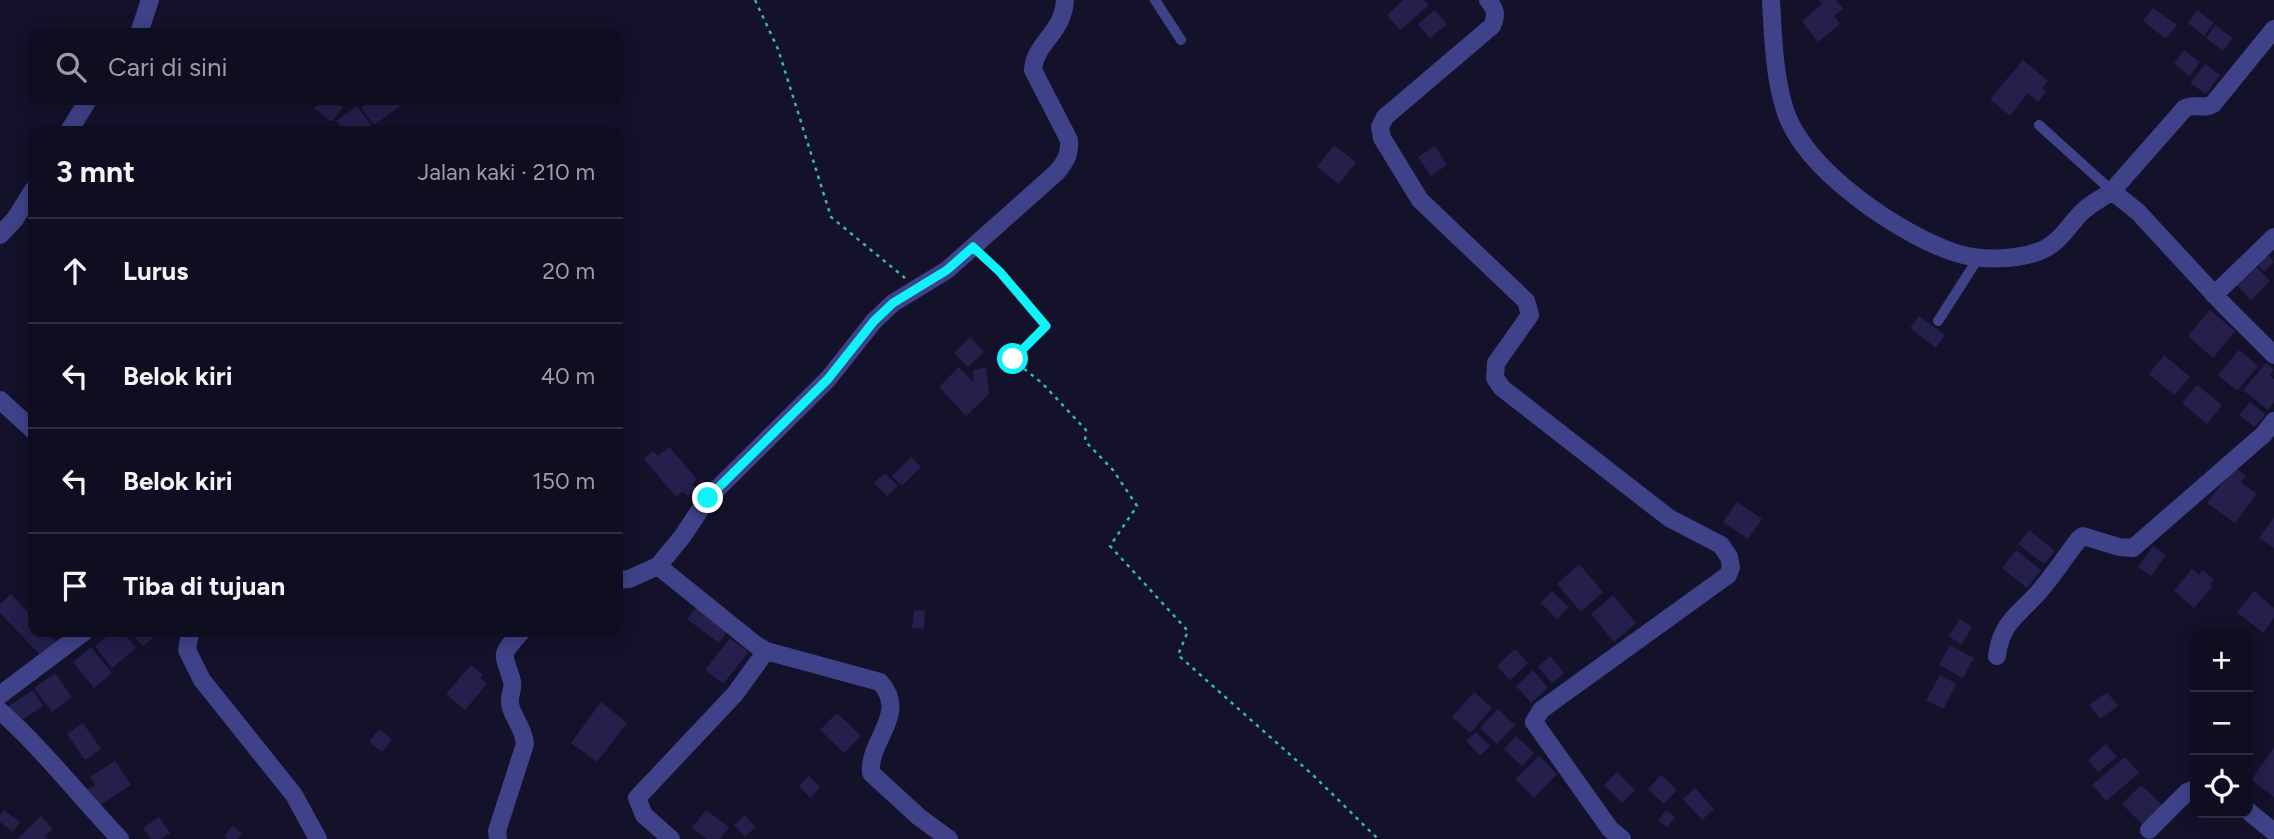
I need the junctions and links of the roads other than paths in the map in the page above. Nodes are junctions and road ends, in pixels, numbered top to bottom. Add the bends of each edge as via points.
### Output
1 (150, 0) edge
2 (1065, 0) edge
3 (1155, 0) edge
4 (1488, 0) edge
5 (1770, 0) edge
6 (141, 28) edge
7 (2274, 29) edge
8 (1181, 40) dead end
9 (85, 105) edge
10 (2039, 125) dead end
11 (72, 126) edge
12 (2112, 191) junction
13 (28, 198) edge
14 (0, 235) edge
15 (2274, 237) edge
16 (1979, 257) junction
17 (2214, 295) junction
18 (1938, 321) dead end
19 (2274, 355) edge
20 (0, 400) edge
21 (2274, 421) edge
22 (28, 425) edge
23 (658, 566) junction
24 (623, 580) edge
25 (77, 637) edge
26 (189, 637) edge
27 (517, 637) edge
28 (766, 651) junction
29 (1997, 656) dead end
30 (0, 695) edge
31 (0, 711) edge
32 (2190, 791) edge
33 (2253, 815) edge
34 (2149, 830) dead end
35 (2274, 832) edge
36 (120, 839) edge
37 (318, 839) edge
38 (498, 839) edge
39 (671, 839) edge
40 (949, 839) edge
41 (1622, 839) edge

1 - 6 street
2 - 23 street via 1062,18 1034,60 1033,70 1069,140 1067,159 973,247 874,321 828,379 708,498
3 - 8 lane
4 - 41 street via 1495,9 1492,26 1385,117 1380,127 1382,138 1420,200 1526,301 1530,315 1496,363 1496,379 1502,388 1669,518 1721,545 1731,566 1728,575 1541,710 1534,722 1610,829
5 - 16 street via 1785,111 1818,163 1867,204 1905,228 1958,254
7 - 12 street via 2213,104 2185,108
9 - 11 street
10 - 12 lane
12 - 16 street via 2083,211 2044,250 2017,257
12 - 17 street via 2138,212
13 - 14 street
15 - 17 street
16 - 18 lane
17 - 19 street
20 - 22 street
21 - 29 street via 2133,548 2081,537 2004,628
23 - 24 street
23 - 28 street
25 - 30 street
26 - 37 street via 187,650 202,680 294,796
27 - 38 street via 503,655 513,684 510,705 524,730 524,744
28 - 39 street via 735,694 637,798 644,815
28 - 40 street via 880,682 891,707 871,773
31 - 36 street via 32,740
32 - 34 street
33 - 35 street

